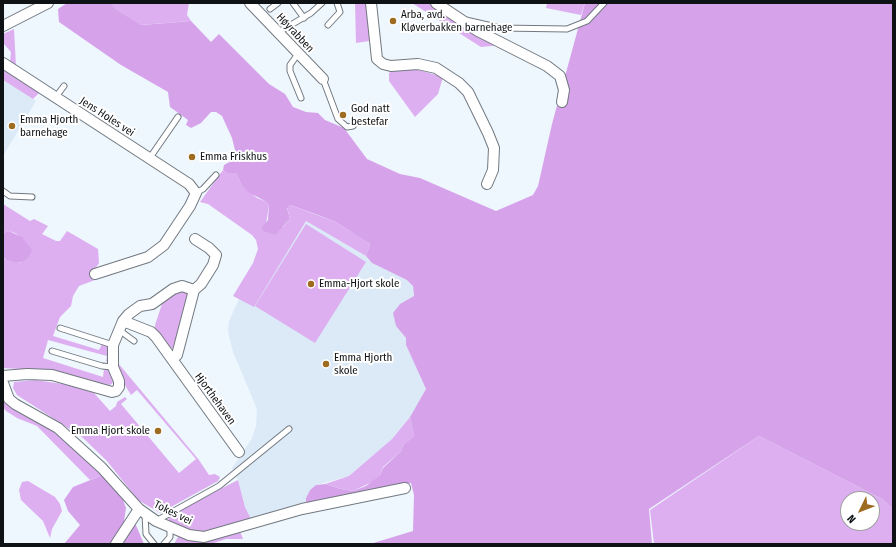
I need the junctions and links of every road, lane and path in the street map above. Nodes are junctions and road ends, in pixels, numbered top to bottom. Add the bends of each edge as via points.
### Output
1 (48, 3) edge
2 (250, 3) edge
3 (278, 3) edge
4 (293, 3) edge
5 (322, 3) edge
6 (337, 3) edge
7 (370, 3) edge
8 (604, 3) edge
9 (441, 4) edge
10 (270, 9) dead end
11 (304, 18) junction
12 (459, 18) junction
13 (328, 25) dead end
14 (3, 26) edge
15 (279, 32) junction
16 (298, 54) junction
17 (3, 63) edge
18 (323, 80) joint
19 (64, 86) dead end
20 (55, 98) junction
21 (302, 98) dead end
22 (562, 102) dead end
23 (178, 117) dead end
24 (353, 126) dead end
25 (150, 159) junction
26 (216, 175) dead end
27 (487, 184) dead end
28 (3, 192) edge
29 (196, 193) junction
30 (32, 197) dead end
31 (195, 239) dead end
32 (96, 274) dead end
33 (194, 290) junction
34 (121, 325) junction
35 (60, 328) dead end
36 (134, 341) dead end
37 (112, 345) junction
38 (52, 351) dead end
39 (172, 359) junction
40 (113, 367) junction
41 (3, 376) edge
42 (3, 383) edge
43 (289, 428) dead end
44 (239, 452) dead end
45 (405, 488) dead end
46 (142, 511) junction
47 (156, 520) junction
48 (170, 527) junction
49 (116, 544) edge
50 (154, 544) edge
51 (164, 544) edge

1 - 14 street
2 - 15 street, Høyrabben
3 - 10 lane
4 - 11 lane
5 - 11 lane
6 - 13 lane via 340,12
7 - 27 street via 377,59 391,66 418,64 436,68 468,92 494,148 494,170
8 - 12 lane via 587,21 567,29 501,28
9 - 12 street
11 - 15 lane
12 - 22 street via 478,31 547,66 560,76 564,90
15 - 16 street, Høyrabben
16 - 18 street, Høyrabben
16 - 21 lane via 290,65 290,71
17 - 20 street, Jens Holes vei
18 - 24 lane via 338,119 347,127
19 - 20 lane
20 - 25 street, Jens Holes vei
23 - 25 lane
25 - 29 street, Jens Holes vei via 189,184
26 - 29 lane
28 - 30 lane via 10,196
29 - 32 street via 164,245 148,257
31 - 33 street via 216,255 213,266
33 - 34 street via 182,286 174,289 152,304 140,306 129,314
33 - 39 street via 177,355
34 - 36 lane
34 - 37 street
34 - 39 street, Hjorthehaven via 151,332
35 - 37 lane
37 - 40 street
38 - 40 lane
39 - 44 street, Hjorthehaven
40 - 41 street via 119,387 112,392 52,375
42 - 46 street, Tokes vei via 9,399 58,428 102,468
43 - 47 lane via 219,486
45 - 48 street, Tokes vei via 302,509 204,537 189,535
46 - 47 street, Tokes vei
46 - 49 street
46 - 50 lane via 146,534
47 - 48 street, Tokes vei
48 - 51 lane via 170,537

